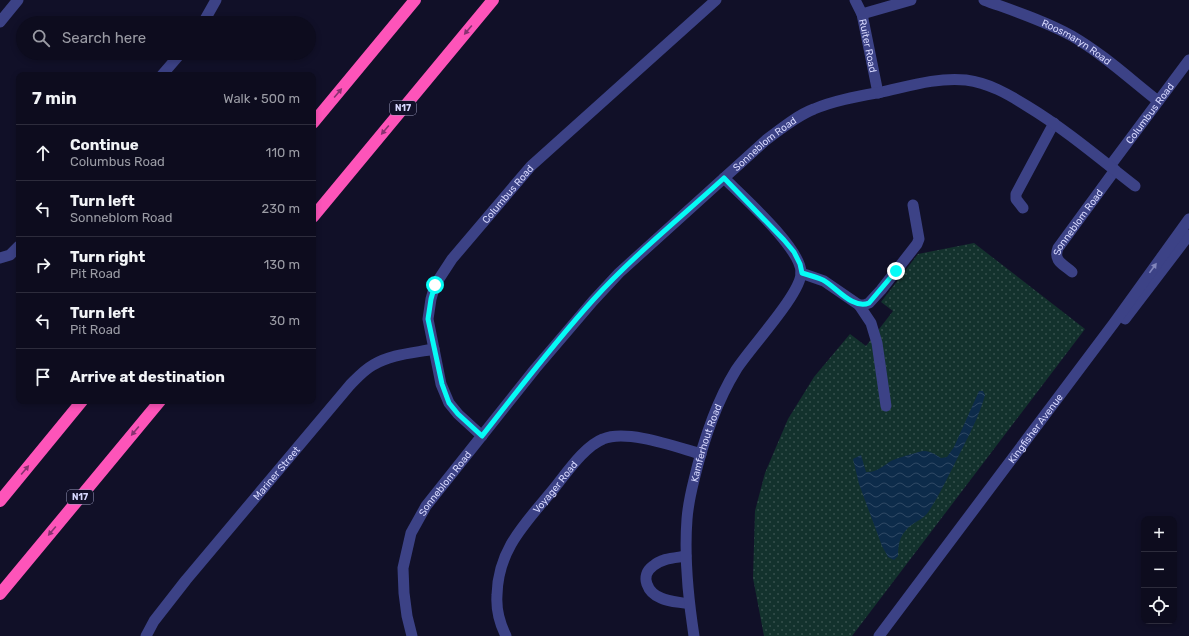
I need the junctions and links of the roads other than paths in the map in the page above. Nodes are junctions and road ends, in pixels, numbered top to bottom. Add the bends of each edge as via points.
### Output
1 (18, 0) edge
2 (216, 0) edge
3 (415, 0) edge
4 (493, 0) edge
5 (716, 0) edge
6 (855, 0) edge
7 (911, 0) edge
8 (984, 0) edge
9 (862, 14) junction
10 (207, 16) edge
11 (0, 22) edge
12 (175, 60) edge
13 (1189, 60) edge
14 (165, 72) edge
15 (878, 93) junction
16 (1158, 101) junction
17 (316, 119) edge
18 (1054, 123) junction
19 (1113, 168) junction
20 (724, 178) junction
21 (1134, 186) dead end
22 (913, 205) dead end
23 (1023, 208) dead end
24 (316, 213) edge
25 (1189, 218) edge
26 (1189, 235) edge
27 (16, 249) edge
28 (0, 258) edge
29 (1072, 272) dead end
30 (802, 273) junction
31 (859, 305) junction
32 (434, 349) junction
33 (80, 404) edge
34 (158, 404) edge
35 (886, 406) dead end
36 (482, 436) junction
37 (701, 454) junction
38 (0, 500) edge
39 (686, 556) junction
40 (0, 594) edge
41 (689, 604) junction
42 (146, 636) edge
43 (412, 636) edge
44 (506, 636) edge
45 (694, 636) edge
46 (878, 636) edge
47 (887, 636) edge

1 - 11 street
2 - 10 street
17 -> 3 highway
4 -> 24 highway, N17
5 - 32 street, Columbus Road via 531,166 452,259 435,285 431,299 428,319
6 - 9 street, Ruiter Road
7 - 9 street
8 - 16 street, Roosmaryn Road via 1055,27 1073,37
9 - 15 street, Ruiter Road
12 - 14 street
13 - 16 street, Columbus Road
15 - 18 street, Sonneblom Road via 946,80 967,80 1008,94
15 - 20 street, Sonneblom Road via 814,109 766,140
16 - 19 street, Columbus Road
18 - 19 street, Sonneblom Road
18 - 23 street via 1016,194 1016,199
19 - 21 street, Sonneblom Road
19 - 29 street, Sonneblom Road via 1058,248 1057,260
20 - 30 street via 794,252
20 - 36 street, Sonneblom Road via 619,273 593,300
22 - 31 street via 919,239 917,244 869,303
46 -> 25 street, Kingfisher Avenue via 1105,335
26 - 47 street, Kingfisher Avenue
27 - 28 street via 10,255
30 - 31 street via 824,281
30 - 37 street, Kamferhout Road via 784,307 737,369 726,388 714,413
31 - 35 street via 871,323 877,342
32 - 36 street, Columbus Road via 449,403
32 - 42 street, Mariner Street via 386,359 363,372 186,580 154,621
38 -> 33 highway
34 -> 40 highway, N17
36 - 43 street, Sonneblom Road via 426,506 411,533 403,568 405,601
37 - 39 street, Kamferhout Road via 687,517
37 - 44 street, Voyager Road via 628,436 603,439 592,446 517,534 501,565 497,583 497,602 499,618
39 - 41 street, Kamferhout Road
39 - 41 street via 652,566 646,583 650,591 660,598
41 - 45 street, Kamferhout Road

